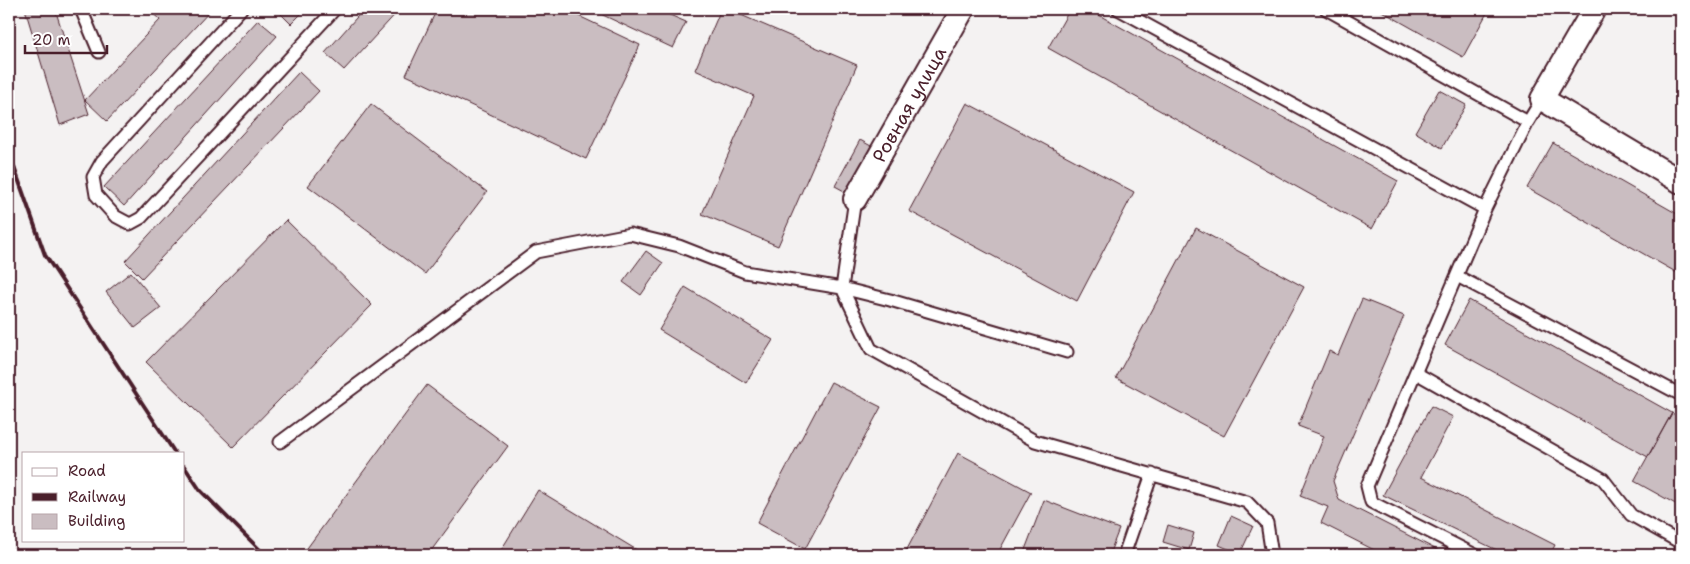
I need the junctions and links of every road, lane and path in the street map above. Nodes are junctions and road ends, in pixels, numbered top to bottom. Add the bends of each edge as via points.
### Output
1 (80, 9) edge
2 (241, 9) edge
3 (335, 9) edge
4 (963, 9) edge
5 (1118, 9) edge
6 (1326, 9) edge
7 (1594, 9) edge
8 (99, 52) dead end
9 (1542, 98) junction
10 (1528, 122) junction
11 (1681, 182) edge
12 (854, 199) joint
13 (1485, 209) junction
14 (1457, 276) junction
15 (842, 288) junction
16 (1067, 352) dead end
17 (1416, 372) junction
18 (1681, 395) edge
19 (280, 442) dead end
20 (1152, 474) junction
21 (1681, 543) edge
22 (1124, 555) edge
23 (1272, 555) edge
24 (1475, 555) edge

1 - 8 lane
2 - 3 lane via 102,161 93,176 96,195 115,216 130,224 141,218
4 - 12 street, Ровная улица
5 - 13 lane
6 - 10 lane
7 - 9 street
9 - 10 lane
9 - 11 street
10 - 13 lane
12 - 15 lane
13 - 14 lane
14 - 17 lane
14 - 18 lane
15 - 16 lane
15 - 19 lane via 744,272 679,246 630,234 536,252
15 - 20 lane via 871,349 1035,440
17 - 21 lane via 1603,479 1631,516
17 - 24 lane via 1367,486 1371,502
20 - 22 lane
20 - 23 lane via 1247,502 1267,523

